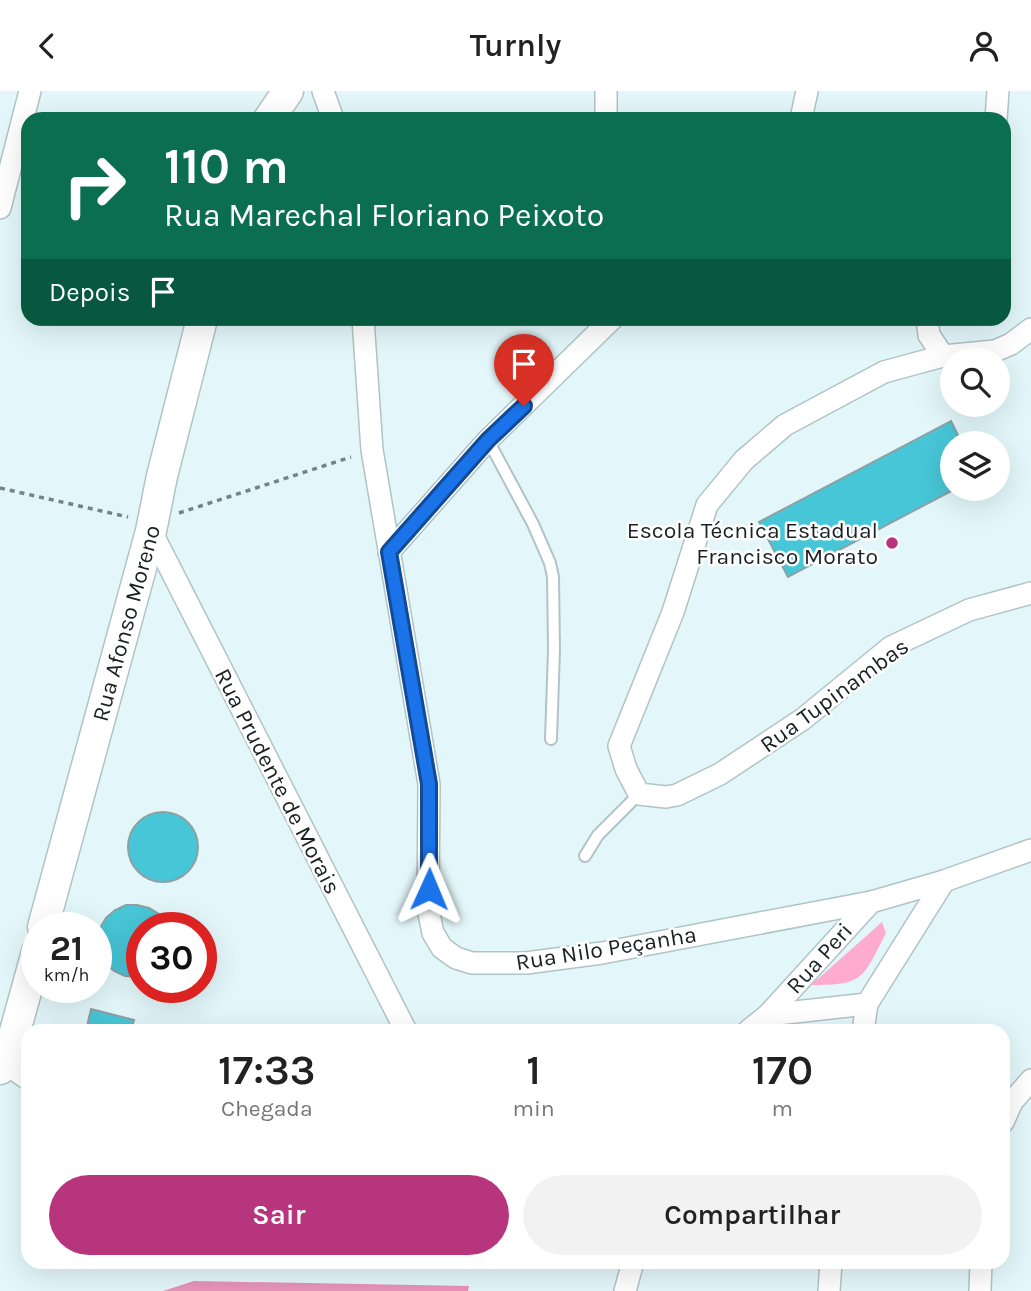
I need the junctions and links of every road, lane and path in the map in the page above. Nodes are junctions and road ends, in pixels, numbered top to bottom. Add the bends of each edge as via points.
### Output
1 (30, 91) edge
2 (288, 91) edge
3 (323, 91) edge
4 (606, 91) edge
5 (807, 91) edge
6 (998, 91) edge
7 (25, 112) edge
8 (274, 112) edge
9 (330, 112) edge
10 (606, 112) edge
11 (802, 112) edge
12 (996, 112) edge
13 (21, 126) edge
14 (0, 208) edge
15 (200, 326) edge
16 (363, 326) edge
17 (605, 326) edge
18 (928, 326) edge
19 (1030, 331) edge
20 (1005, 347) edge
21 (940, 352) edge
22 (940, 357) edge
23 (488, 440) junction
24 (372, 450) junction
25 (0, 488) edge
26 (151, 526) junction
27 (389, 552) junction
28 (1031, 593) edge
29 (551, 739) dead end
30 (639, 794) junction
31 (1031, 850) edge
32 (585, 856) dead end
33 (944, 881) junction
34 (871, 902) junction
35 (47, 912) edge
36 (26, 1003) edge
37 (867, 1005) junction
38 (768, 1014) junction
39 (21, 1024) edge
40 (402, 1024) edge
41 (756, 1024) edge
42 (864, 1024) edge
43 (21, 1025) edge
44 (11, 1071) edge
45 (1031, 1080) edge
46 (1010, 1106) edge
47 (631, 1269) edge
48 (831, 1269) edge
49 (981, 1269) edge
50 (625, 1291) edge
51 (829, 1291) edge
52 (980, 1291) edge

1 - 7 street
2 - 8 main road
3 - 9 street
4 - 10 street
5 - 11 street
6 - 12 street
13 - 14 street
15 - 26 main road, Rua Afonso Moreno
16 - 24 street, Rua Nilo Peçanha
17 - 23 street
18 - 21 street
19 - 20 street
22 - 30 street via 884,372 785,425 744,460 707,505 673,612 619,746
23 - 27 street
23 - 29 lane via 533,524 553,576
24 - 26 path
24 - 27 street, Rua Nilo Peçanha
25 - 26 path
26 - 35 main road, Rua Afonso Moreno
26 - 40 street, Rua Prudente de Morais
27 - 34 street, Rua Nilo Peçanha via 429,784 428,909 442,948 472,963 526,963
28 - 30 street, Rua Tupinambas via 969,610 891,647 803,719 720,774 677,795
30 - 32 lane via 598,835
31 - 33 street
33 - 34 street, Rua Nilo Peçanha
33 - 37 street
34 - 38 street, Rua Peri
36 - 39 main road
37 - 38 street, Rua Peri
37 - 42 street
38 - 41 street, Rua Peri
43 - 44 main road
45 - 46 street
47 - 50 street
48 - 51 street
49 - 52 street

